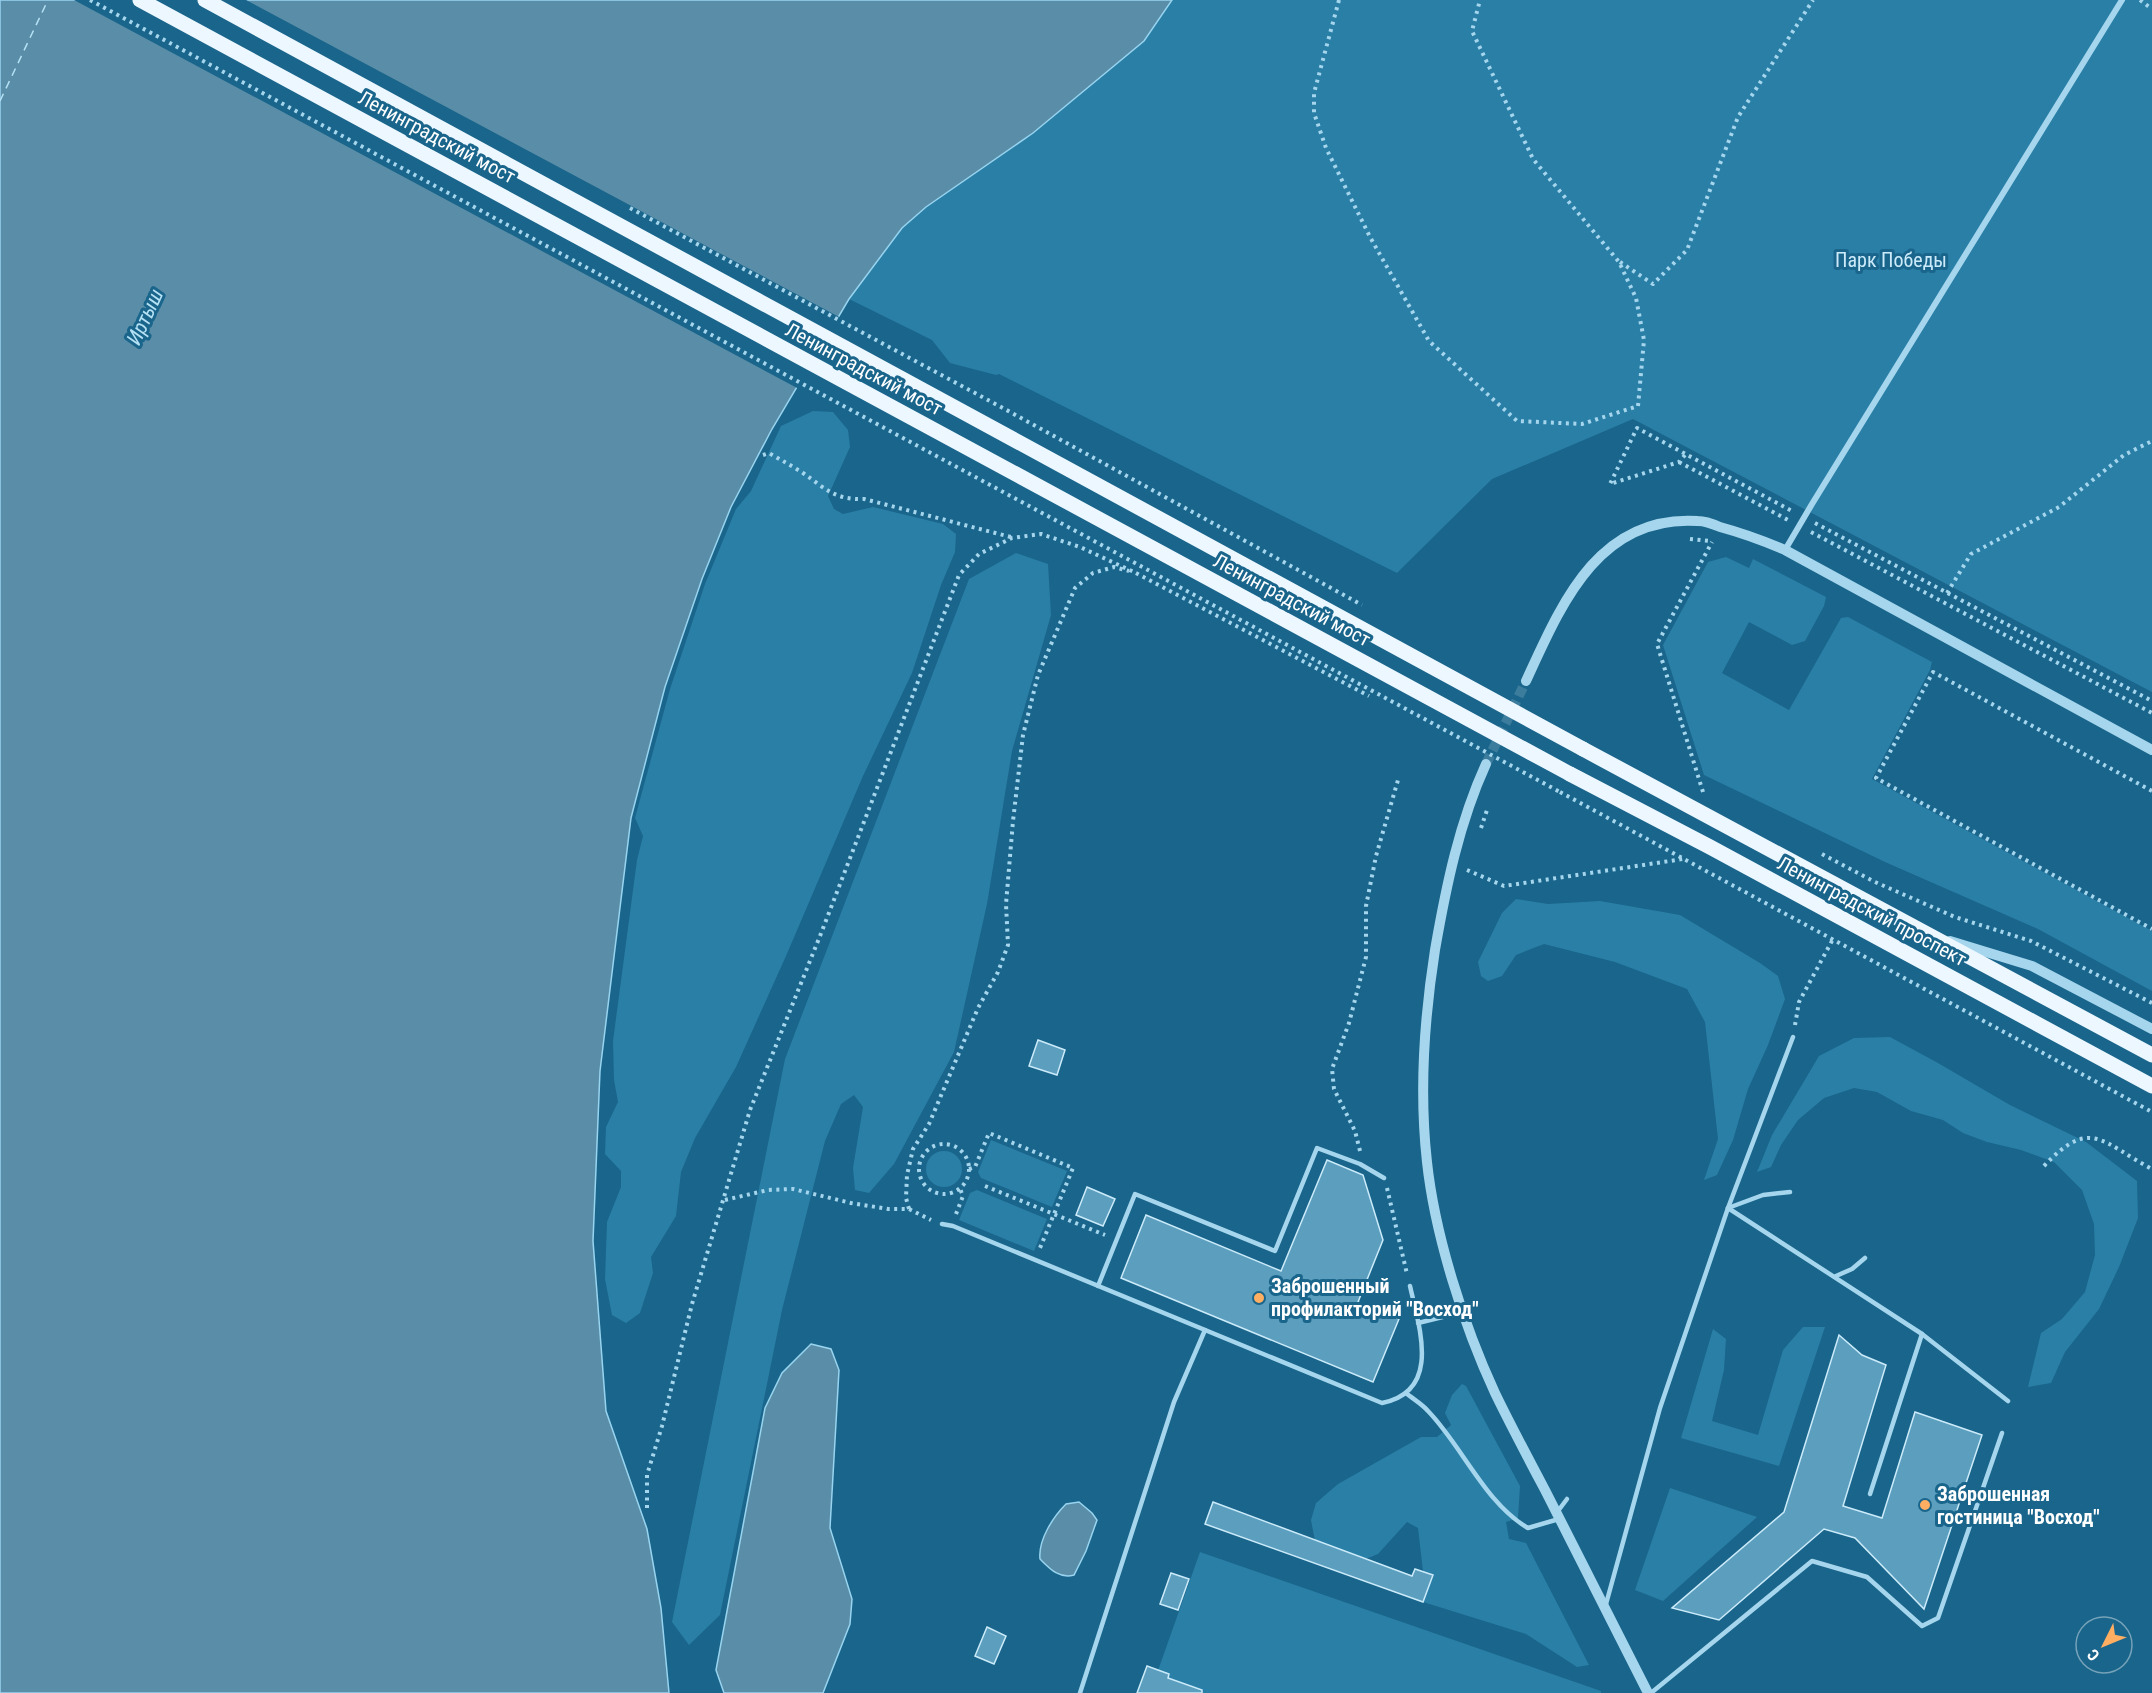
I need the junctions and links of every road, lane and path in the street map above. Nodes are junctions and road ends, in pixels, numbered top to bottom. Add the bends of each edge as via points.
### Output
1 (90, 0) edge
2 (140, 0) edge
3 (205, 0) edge
4 (1339, 0) edge
5 (1480, 0) edge
6 (1813, 0) edge
7 (2122, 0) edge
8 (2140, 0) edge
9 (2152, 9) edge
10 (1619, 262) junction
11 (2152, 441) edge
12 (1685, 454) junction
13 (763, 455) dead end
14 (1679, 462) junction
15 (1804, 517) junction
16 (1799, 526) junction
17 (1012, 538) junction
18 (1678, 538) dead end
19 (1712, 542) junction
20 (1721, 545) dead end
21 (1785, 550) junction
22 (1136, 573) junction
23 (1947, 593) junction
24 (1526, 681) tunnel mouth
25 (1369, 696) dead end
26 (2152, 701) edge
27 (2152, 713) edge
28 (1583, 749) joint
29 (2152, 750) edge
30 (1507, 760) dead end
31 (1486, 764) tunnel mouth
32 (1502, 771) dead end
33 (1570, 774) joint
34 (1398, 780) dead end
35 (1693, 786) dead end
36 (2152, 791) edge
37 (1703, 792) junction
38 (1713, 797) dead end
39 (1491, 800) dead end
40 (1478, 838) dead end
41 (1814, 850) dead end
42 (1471, 859) dead end
43 (1684, 859) junction
44 (1467, 870) junction
45 (1464, 881) dead end
46 (2152, 928) edge
47 (1924, 933) junction
48 (1833, 939) junction
49 (2152, 1003) edge
50 (2152, 1029) edge
51 (1792, 1037) joint
52 (2152, 1055) edge
53 (2152, 1086) edge
54 (2152, 1112) edge
55 (1360, 1164) junction
56 (2044, 1166) dead end
57 (969, 1169) junction
58 (2152, 1169) edge
59 (1384, 1178) joint
60 (985, 1186) dead end
61 (960, 1189) junction
62 (1790, 1192) dead end
63 (725, 1200) junction
64 (1728, 1208) junction
65 (909, 1209) junction
66 (1054, 1214) junction
67 (920, 1216) dead end
68 (942, 1224) dead end
69 (951, 1226) junction
70 (1117, 1239) junction
71 (1865, 1258) dead end
72 (1035, 1260) junction
73 (1836, 1276) junction
74 (1098, 1286) junction
75 (1410, 1286) joint
76 (1463, 1312) junction
77 (1418, 1323) junction
78 (1205, 1330) junction
79 (1922, 1334) junction
80 (1406, 1393) junction
81 (2008, 1401) dead end
82 (2002, 1433) dead end
83 (1870, 1494) dead end
84 (1567, 1499) dead end
85 (647, 1508) dead end
86 (1558, 1516) junction
87 (1605, 1607) junction
88 (1080, 1693) edge
89 (1650, 1693) edge

1 - 43 path, bridge
2 - 33 main road, Ленинградский мост, bridge
3 - 28 main road, Ленинградский мост, bridge
4 - 10 path via 1314,93 1314,113 1326,148 1370,237 1429,341 1517,421 1582,424 1638,406 1644,340 1636,298
5 - 10 path via 1472,30 1533,159
6 - 10 path via 1738,117 1687,250 1653,284
7 - 15 street
8 - 9 path
11 - 23 path via 2124,455 2059,507 1971,554
12 - 14 path
12 - 14 path via 1637,428 1610,483
12 - 15 path
13 - 17 path via 770,453 830,493 848,500 864,499
14 - 16 path
15 - 16 street
15 - 23 path
16 - 21 street
16 - 27 path
17 - 22 path via 1041,534
17 - 63 path via 979,554 959,575 750,1110
18 - 19 path
19 - 20 path
19 - 37 path via 1657,644
21 - 24 street via 1700,520 1642,528 1616,542 1572,588
21 - 29 street
22 - 25 path
22 - 65 path via 1114,567 1094,573 1075,588 1038,675 1023,735 1013,821 1006,904 1008,945 929,1124 913,1149 907,1175
23 - 26 path
28 - 47 main road, Ленинградский проспект
30 - 32 path
31 - 76 street via 1461,831 1444,895 1431,975 1422,1096 1427,1163 1438,1225
33 - 53 main road, Ленинградский проспект
34 - 55 path via 1366,906 1366,957 1332,1069 1334,1089 1355,1131
35 - 37 path
36 - 46 path via 1933,672 1876,778
37 - 38 path
39 - 40 path
41 - 49 path via 1955,917 2031,941
42 - 44 path
43 - 44 path via 1504,886
43 - 48 path
44 - 45 path
47 - 50 street via 2032,966
47 - 52 main road, Ленинградский проспект
48 - 51 path via 1799,1002
48 - 54 path
51 - 64 lane
55 - 59 lane
55 - 70 lane via 1317,1148 1275,1251 1135,1194
56 - 58 path via 2073,1141 2087,1137 2099,1139
57 - 61 path
57 - 61 path via 963,1153 948,1145 931,1148 921,1161 921,1179 933,1191 950,1193
57 - 66 path via 975,1167 989,1133 1073,1168
59 - 75 path
60 - 66 path
61 - 69 path via 963,1196
62 - 64 lane via 1763,1195
63 - 65 path via 768,1190 793,1189 851,1203
63 - 85 path via 692,1304 647,1475
64 - 73 lane
64 - 87 lane via 1660,1408
65 - 67 path
66 - 70 path
66 - 72 path
68 - 69 lane
69 - 72 lane
70 - 74 lane
71 - 73 lane
72 - 74 lane
73 - 79 lane
74 - 78 lane
75 - 77 lane
76 - 77 lane
76 - 86 street via 1495,1393
77 - 80 lane via 1423,1342 1420,1366 1413,1387
78 - 80 lane via 1382,1403
78 - 88 lane via 1174,1402
79 - 81 lane
79 - 83 lane
80 - 86 lane via 1428,1410 1494,1497 1518,1522 1528,1528
82 - 89 lane via 1938,1618 1922,1626 1867,1577 1812,1561
84 - 86 lane
86 - 87 street
87 - 89 street

